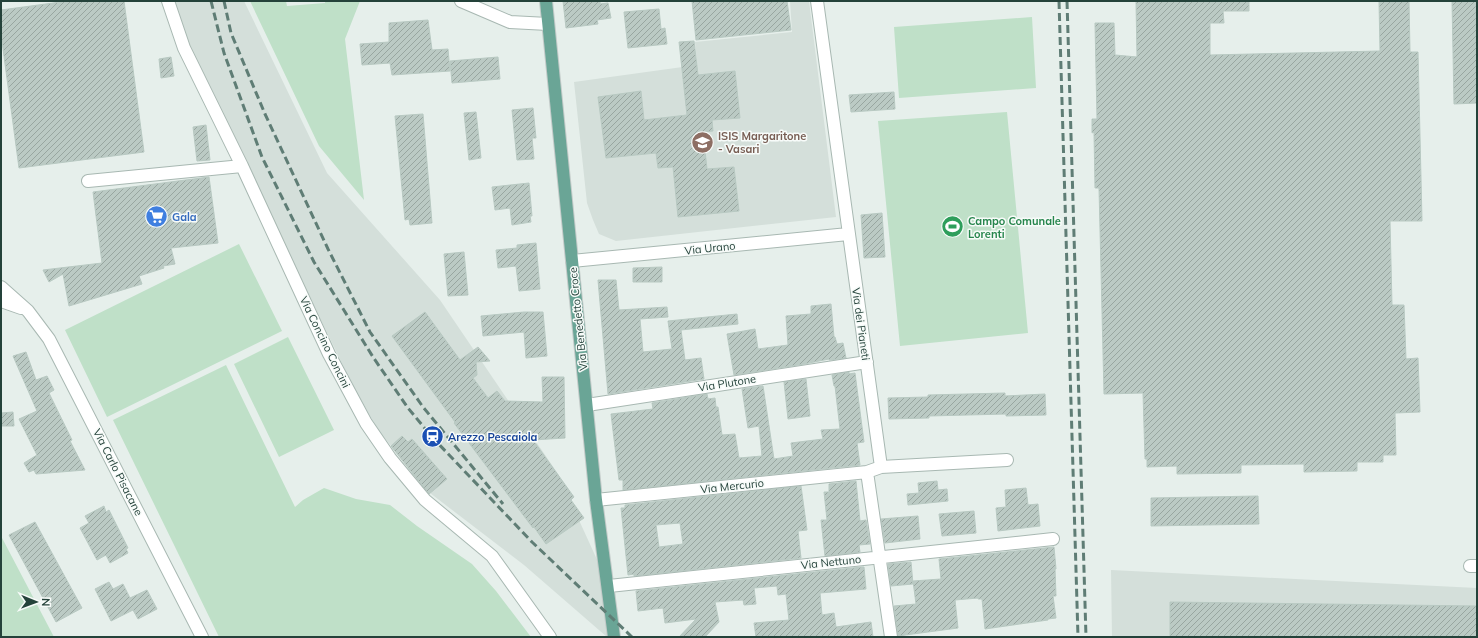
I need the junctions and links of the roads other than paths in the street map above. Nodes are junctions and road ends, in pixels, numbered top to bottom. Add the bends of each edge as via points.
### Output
1 (168, 1) edge
2 (461, 1) edge
3 (546, 1) edge
4 (817, 1) edge
5 (548, 24) junction
6 (242, 166) junction
7 (88, 181) dead end
8 (848, 234) junction
9 (572, 261) junction
10 (1, 287) edge
11 (1, 301) edge
12 (28, 311) junction
13 (867, 362) junction
14 (586, 405) junction
15 (1007, 460) dead end
16 (881, 468) junction
17 (867, 472) junction
18 (596, 500) junction
19 (1053, 540) dead end
20 (880, 557) junction
21 (609, 586) junction
22 (202, 637) edge
23 (550, 637) edge
24 (614, 637) edge
25 (891, 637) edge

1 - 6 street, Via Concino Concini via 184,48
2 - 5 street via 510,22
3 - 5 main road, Via Benedetto Croce
4 - 8 street, Via dei Pianeti
5 - 9 main road, Via Benedetto Croce
6 - 7 street
6 - 23 street, Via Concino Concini via 329,354 366,423 390,458 425,500 492,556
8 - 9 street, Via Urano
8 - 13 street, Via dei Pianeti
9 - 14 main road, Via Benedetto Croce
10 - 12 street, Via Carlo Pisacane
11 - 12 street
12 - 22 street, Via Carlo Pisacane via 49,339
13 - 14 street, Via Plutone
13 - 16 street, Via dei Pianeti
14 - 18 main road, Via Benedetto Croce
15 - 16 street
16 - 17 street
17 - 18 street, Via Mercurio
17 - 20 street
18 - 21 main road, Via Benedetto Croce
19 - 20 street, Via Nettuno
20 - 21 street, Via Nettuno
20 - 25 street
21 - 24 main road, Via Benedetto Croce

